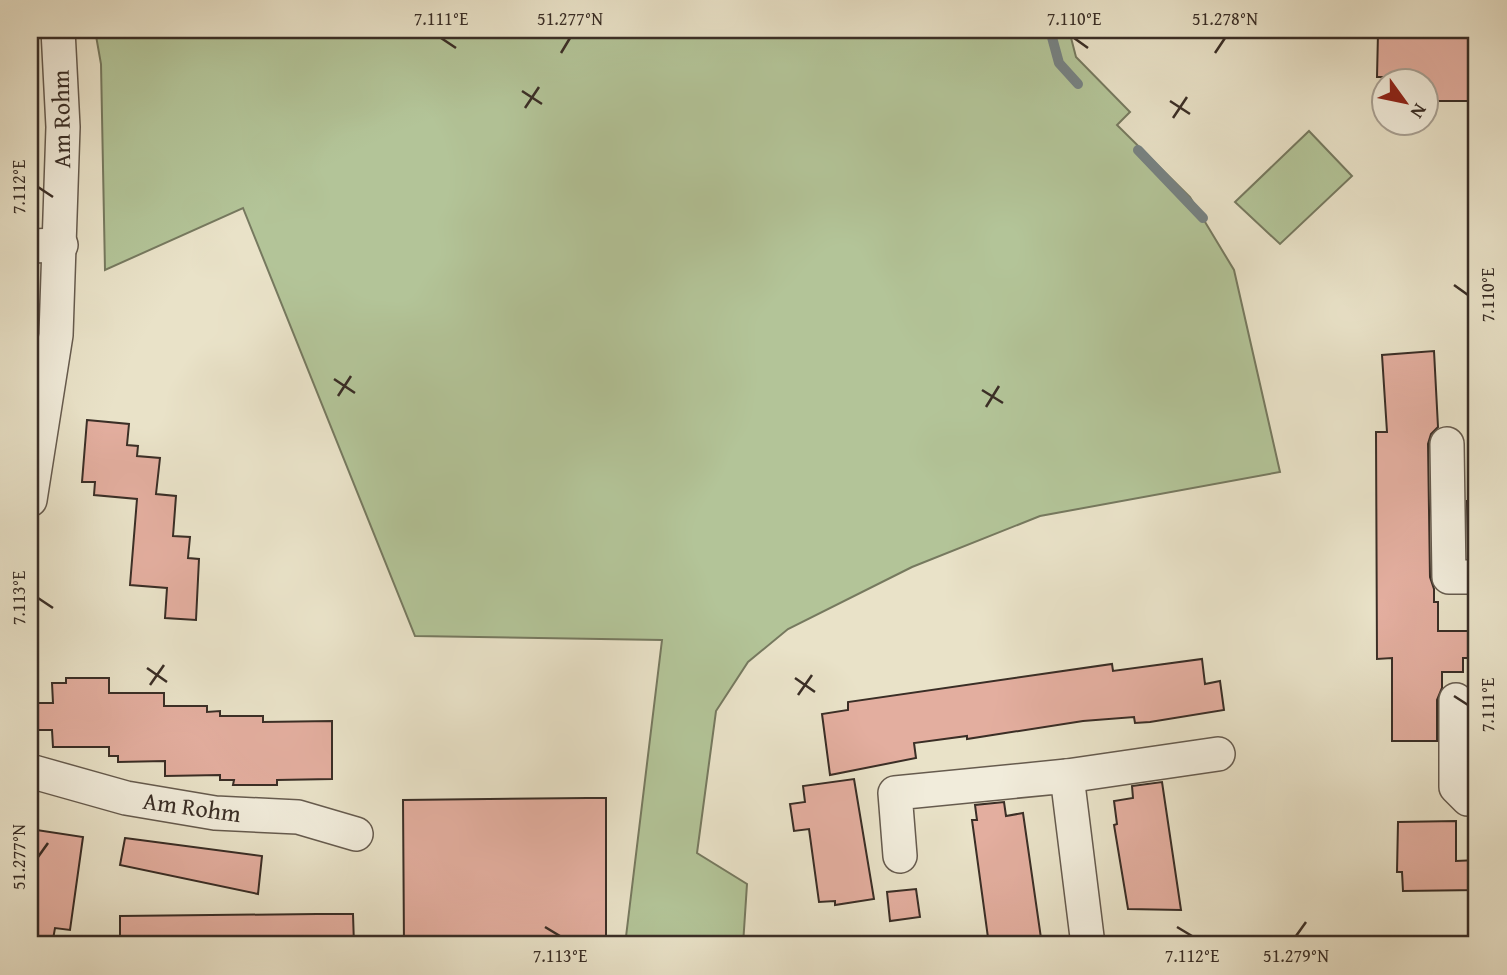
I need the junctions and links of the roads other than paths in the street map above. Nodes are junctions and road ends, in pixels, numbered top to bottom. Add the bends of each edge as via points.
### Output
1 (58, 30) edge
2 (46, 246) edge
3 (1447, 444) dead end
4 (30, 500) edge
5 (1477, 577) edge
6 (1456, 700) dead end
7 (1218, 754) dead end
8 (30, 771) edge
9 (1067, 776) junction
10 (1477, 799) edge
11 (356, 834) dead end
12 (901, 856) dead end
13 (1088, 945) edge

1 - 2 street, Am Rohm via 63,127
2 - 4 street, Am Rohm via 56,335
3 - 5 street via 1449,577
6 - 10 street via 1455,787 1468,799
7 - 9 street
8 - 11 street, Am Rohm via 126,797 215,813 298,817
9 - 12 street via 895,793
9 - 13 street

